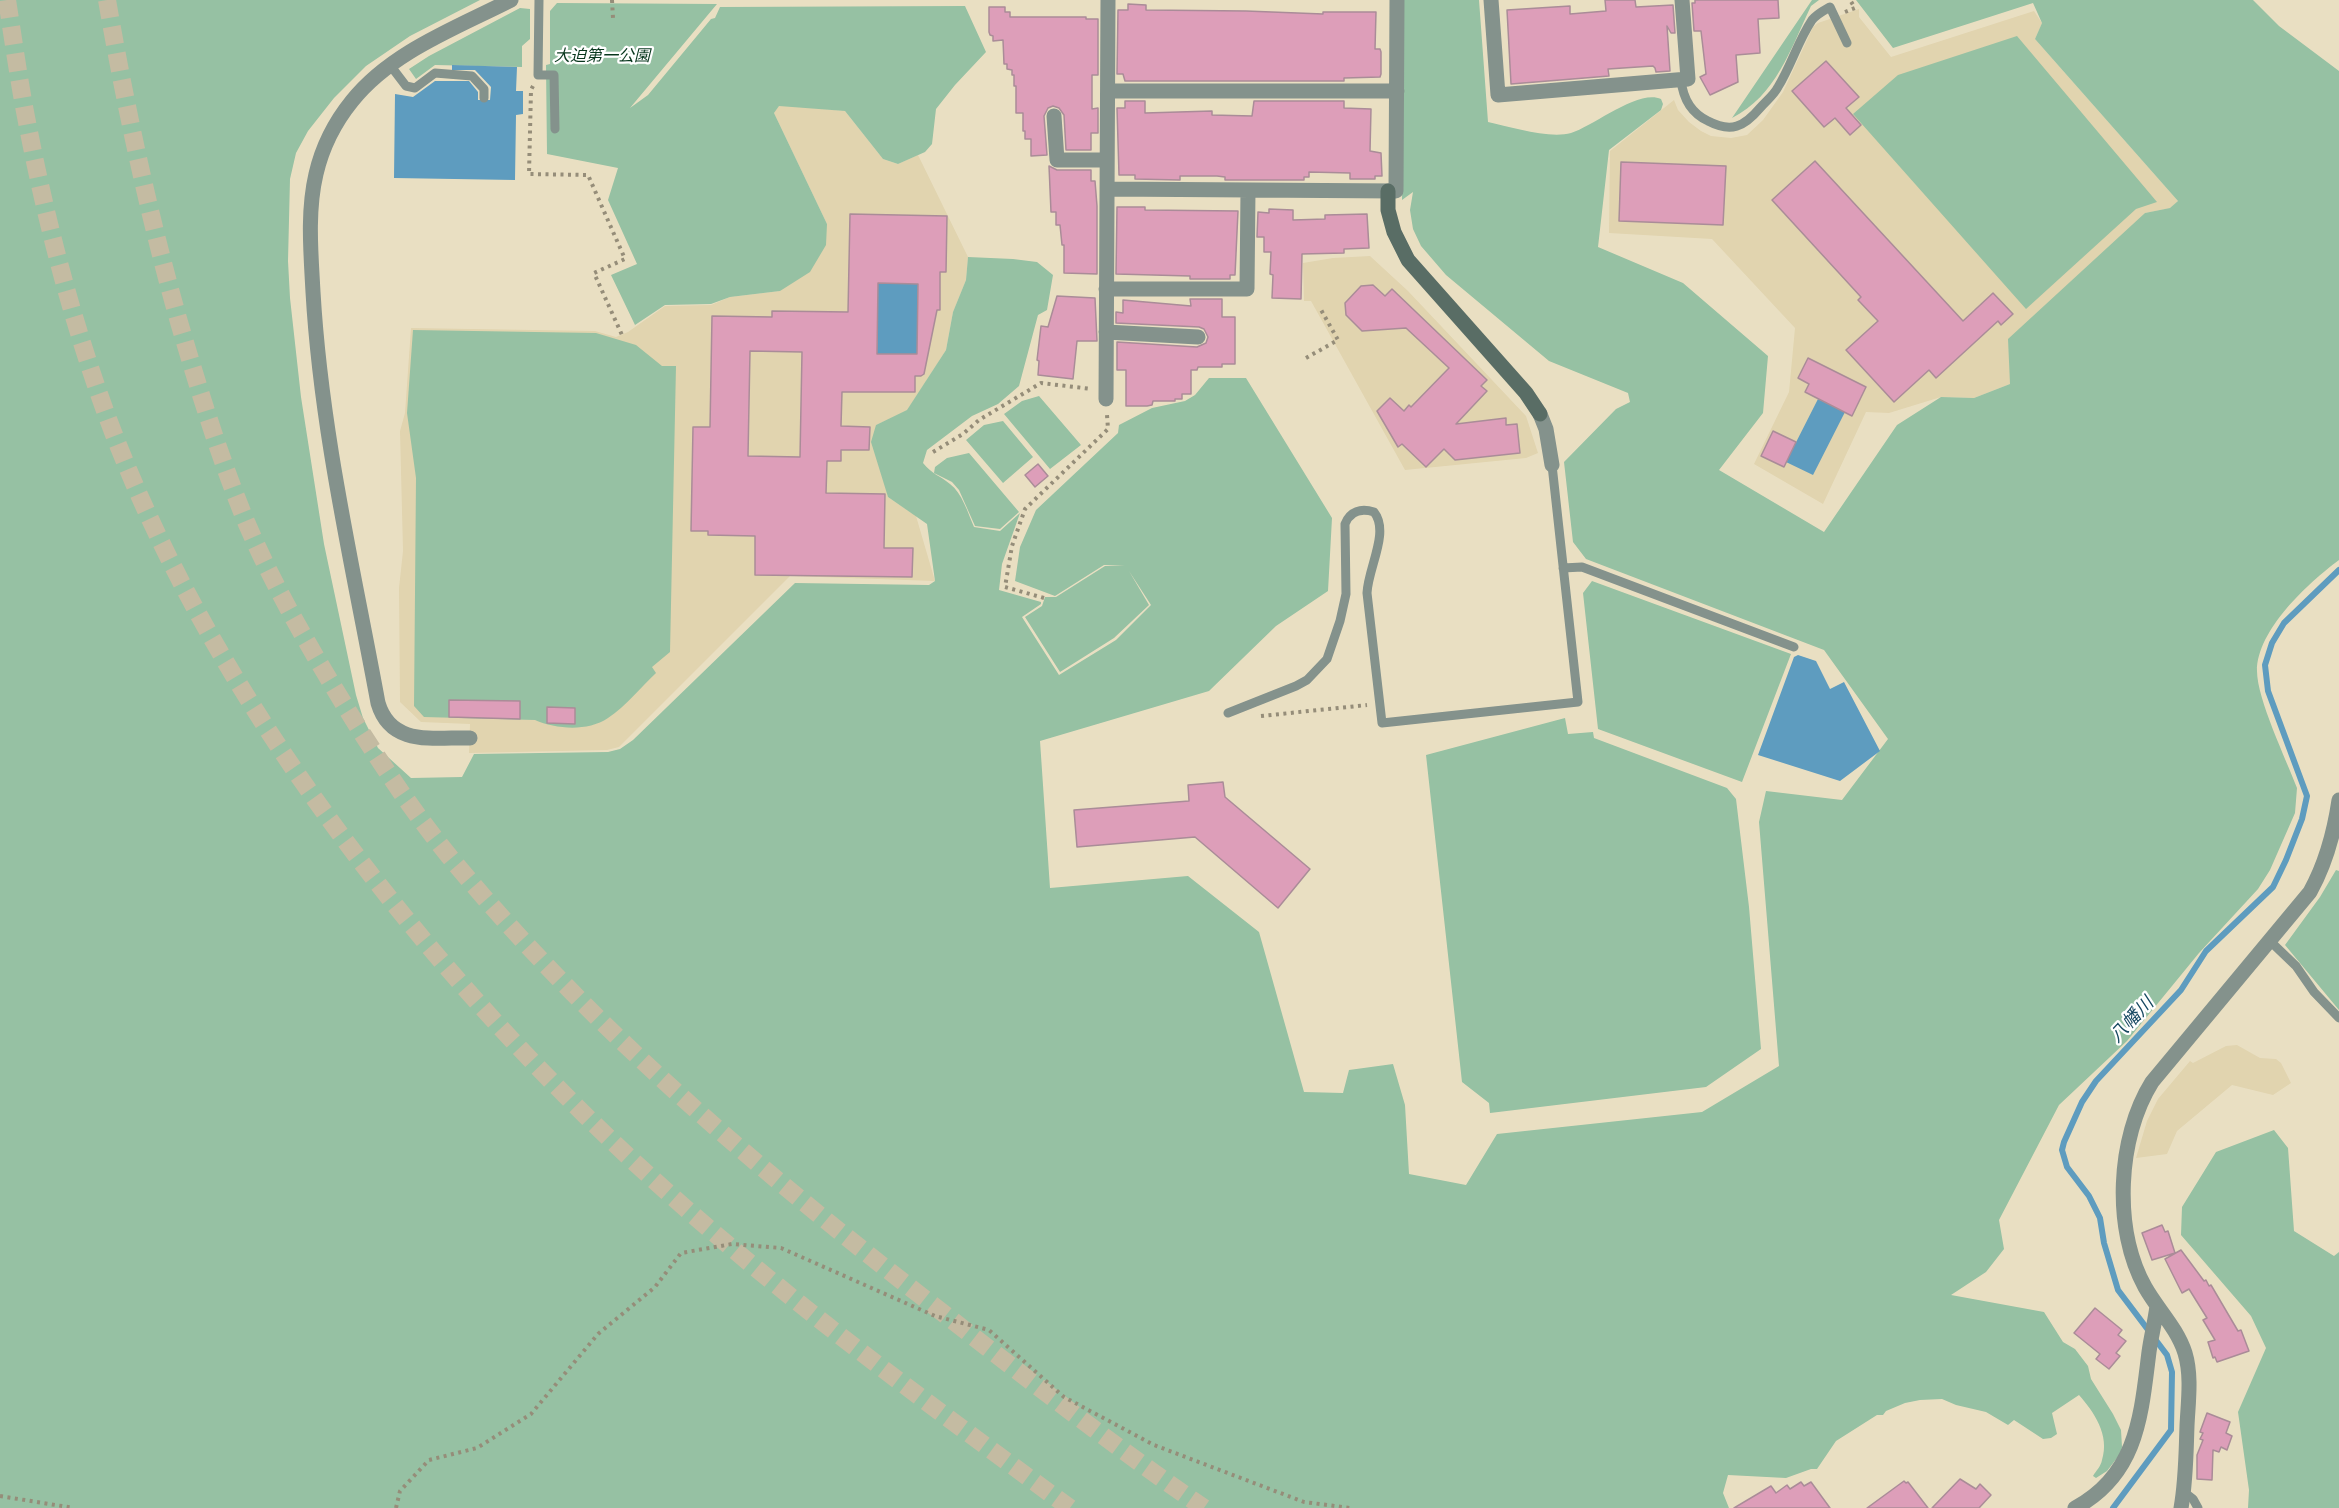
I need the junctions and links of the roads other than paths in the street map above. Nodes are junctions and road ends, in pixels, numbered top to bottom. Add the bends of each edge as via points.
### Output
1 (511, 0) edge
2 (539, 0) edge
3 (1108, 0) edge
4 (1398, 0) edge
5 (1491, 0) edge
6 (1682, 0) edge
7 (1847, 44) dead end
8 (390, 65) junction
9 (1681, 80) junction
10 (1108, 91) junction
11 (1397, 91) junction
12 (484, 98) dead end
13 (1054, 116) dead end
14 (555, 129) dead end
15 (1107, 160) junction
16 (1107, 189) junction
17 (1248, 190) junction
18 (1388, 191) junction
19 (1106, 289) junction
20 (1106, 332) junction
21 (1198, 337) dead end
22 (1106, 394) road end
23 (1552, 465) joint
24 (1563, 568) junction
25 (1794, 646) dead end
26 (1228, 713) dead end
27 (470, 738) dead end
28 (2339, 801) edge
29 (2271, 942) junction
30 (2339, 1018) edge
31 (2157, 1306) junction
32 (2184, 1492) junction
33 (2074, 1508) edge
34 (2181, 1508) edge
35 (2198, 1508) edge

1 - 8 street
2 - 14 lane via 538,75 554,75
3 - 10 street
4 - 11 street
5 - 9 street via 1498,95
6 - 9 street via 1688,80
7 - 9 lane via 1830,7 1818,14 1777,89 1751,118 1736,127 1700,117 1689,105
8 - 12 lane via 406,86 415,88 435,73 472,76 484,89
8 - 27 street via 364,87 344,112 316,174 312,252 317,352 327,431 381,711 389,725 406,735
10 - 11 street
10 - 15 street
11 - 18 street via 1396,191
13 - 15 street via 1057,160
15 - 16 street
16 - 17 street
16 - 19 street
17 - 18 street
17 - 19 street via 1247,289
18 - 23 street via 1394,232 1408,260 1526,393 1546,429
19 - 20 street
20 - 21 street
20 - 22 street
23 - 24 lane
24 - 25 lane via 1582,567
24 - 26 lane via 1578,702 1382,723 1368,593 1381,525 1374,512 1360,510 1349,516 1345,524 1346,594 1327,659 1308,680
28 - 29 street via 2324,865 2310,892
29 - 30 lane
29 - 31 street via 2171,1057 2138,1107 2124,1178 2124,1218 2138,1272
31 - 32 street via 2178,1336 2187,1359
31 - 33 street via 2143,1404 2131,1450 2110,1478
32 - 34 street
32 - 35 lane

